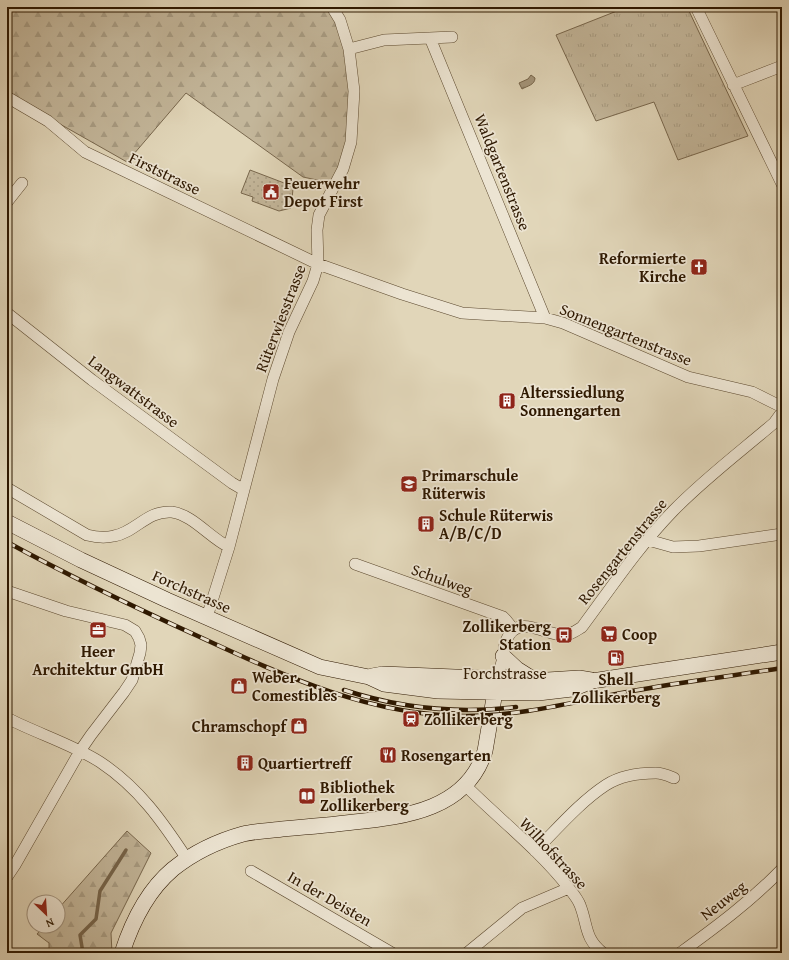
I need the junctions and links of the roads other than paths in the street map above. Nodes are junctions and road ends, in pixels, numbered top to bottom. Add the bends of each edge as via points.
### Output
1 (332, 7) edge
2 (696, 7) edge
3 (452, 37) dead end
4 (430, 38) junction
5 (349, 49) junction
6 (782, 66) edge
7 (733, 85) junction
8 (7, 97) edge
9 (22, 183) dead end
10 (782, 184) edge
11 (7, 202) edge
12 (318, 264) junction
13 (7, 313) edge
14 (545, 318) junction
15 (782, 407) edge
16 (782, 412) edge
17 (7, 488) edge
18 (244, 490) junction
19 (7, 522) edge
20 (782, 534) edge
21 (648, 540) junction
22 (229, 547) junction
23 (355, 564) dead end
24 (7, 591) edge
25 (207, 617) junction
26 (514, 630) junction
27 (782, 652) edge
28 (503, 656) junction
29 (536, 681) junction
30 (592, 681) junction
31 (496, 686) junction
32 (7, 718) edge
33 (80, 751) junction
34 (674, 778) dead end
35 (465, 785) junction
36 (535, 851) junction
37 (187, 859) junction
38 (782, 869) edge
39 (251, 871) dead end
40 (7, 877) edge
41 (568, 888) junction
42 (122, 953) edge
43 (392, 953) edge
44 (467, 953) edge
45 (604, 953) edge
46 (680, 953) edge

1 - 5 street, Rüterwiesstrasse via 340,20
2 - 7 street
3 - 4 street
4 - 5 street via 384,40
4 - 14 street, Waldgartenstrasse
5 - 12 street, Rüterwiesstrasse via 354,90 351,142 343,169 319,215
6 - 7 street
7 - 10 street
8 - 12 street, Firststrasse via 48,121 85,152
9 - 11 street
12 - 14 street, Sonnengartenstrasse via 462,313
12 - 18 street, Rüterwiesstrasse via 313,281 289,332 273,379
13 - 18 street, Langwattstrasse via 92,380 232,484
14 - 15 street, Sonnengartenstrasse via 563,323 688,378 752,392
16 - 21 street, Rosengartenstrasse via 774,423 696,488
17 - 22 street via 86,535 97,538 114,536 130,530 158,513 172,512 190,519
18 - 22 street, Rüterwiesstrasse
19 - 25 main road, Forchstrasse via 81,560
20 - 21 street via 699,546 673,547
21 - 26 street, Rosengartenstrasse via 582,627 574,633 552,634 534,626 523,626
22 - 25 street, Rüterwiesstrasse
23 - 26 street, Schulweg via 503,618
24 - 33 street via 66,611 124,625 135,631 139,638 140,653 132,680
25 - 31 main road, Forchstrasse via 320,667 369,677 383,674
26 - 28 street via 506,642
27 - 30 main road, Forchstrasse
28 - 29 main road
28 - 31 street
29 - 30 main road, Forchstrasse via 579,678
29 - 31 main road, Forchstrasse
30 - 31 main road, Forchstrasse via 572,689 538,693
31 - 35 main road via 486,751 475,774
32 - 33 street
33 - 37 street via 100,762 146,801
33 - 40 street
34 - 36 street via 658,773 641,774 627,776 607,784 590,797
35 - 36 street, Wilhofstrasse
35 - 37 main road via 436,806 412,814 244,834
36 - 41 street, Wilhofstrasse
37 - 42 main road via 172,870 152,892 129,931
38 - 46 street, Neuweg via 734,913
39 - 43 street, In der Deisten
41 - 44 street via 522,908
41 - 45 street, Wilhofstrasse via 580,904 591,940

